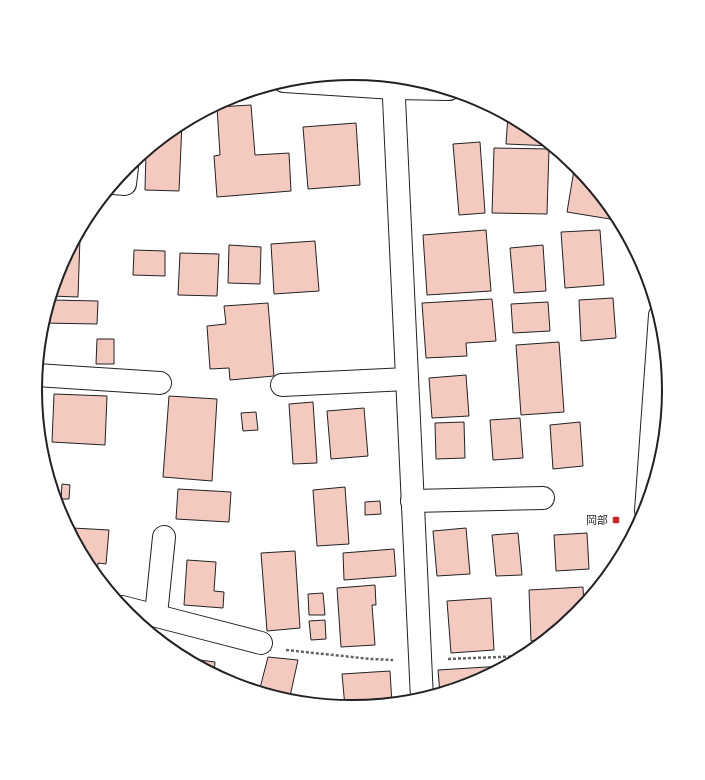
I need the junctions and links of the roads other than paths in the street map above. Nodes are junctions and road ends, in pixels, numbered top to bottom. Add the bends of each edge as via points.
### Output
1 (325, 81) edge
2 (393, 82) edge
3 (394, 82) edge
4 (126, 178) edge
5 (120, 184) edge
6 (658, 338) edge
7 (43, 376) edge
8 (407, 379) junction
9 (160, 383) dead end
10 (282, 385) dead end
11 (648, 487) edge
12 (543, 498) dead end
13 (412, 502) junction
14 (164, 537) dead end
15 (133, 609) edge
16 (156, 615) junction
17 (261, 643) dead end
18 (422, 693) edge

1 - 2 main road
3 - 8 main road
4 - 5 main road via 125,184
6 - 11 main road
7 - 9 main road
8 - 10 main road
8 - 13 main road
12 - 13 main road
13 - 18 main road
14 - 16 main road
15 - 16 main road
16 - 17 main road

